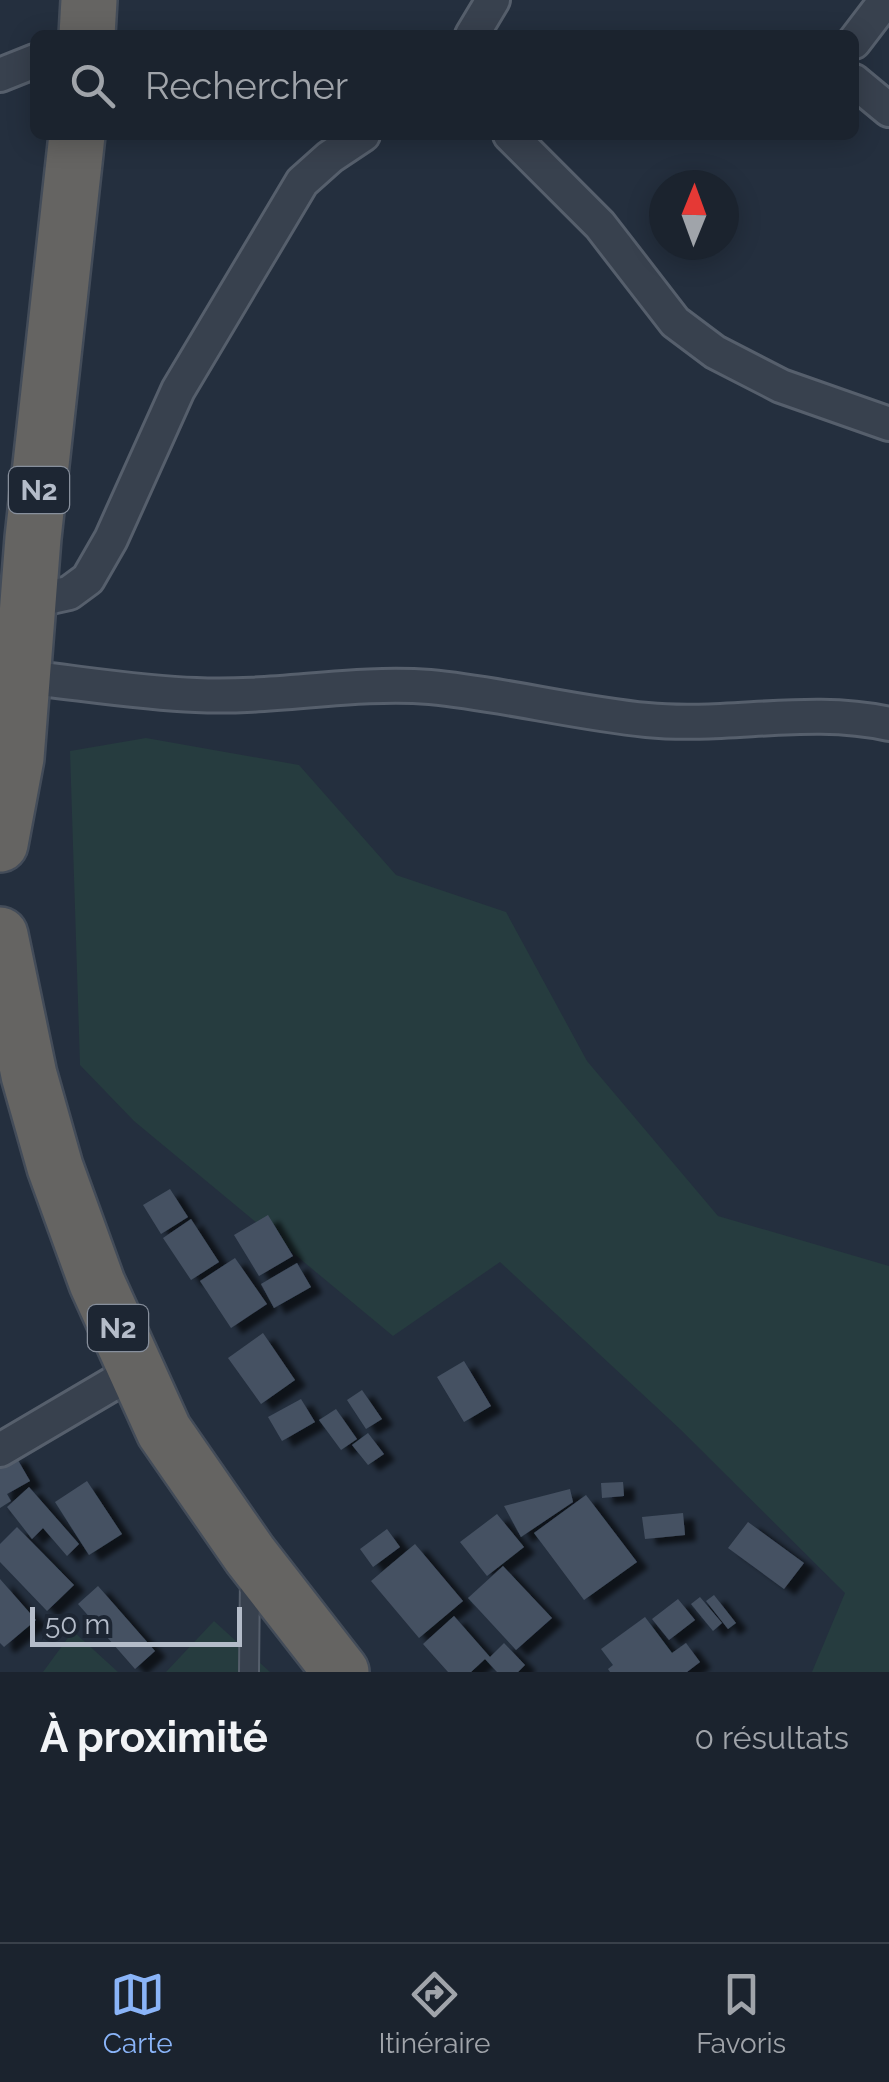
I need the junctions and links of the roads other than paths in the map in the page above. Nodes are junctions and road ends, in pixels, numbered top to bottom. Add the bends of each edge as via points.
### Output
1 (89, 0) edge
2 (493, 0) edge
3 (886, 0) edge
4 (87, 30) edge
5 (475, 30) edge
6 (859, 35) edge
7 (30, 63) edge
8 (0, 75) edge
9 (859, 85) edge
10 (889, 110) edge
11 (75, 140) edge
12 (355, 140) edge
13 (515, 140) edge
14 (889, 424) edge
15 (28, 602) junction
16 (23, 677) junction
17 (889, 724) edge
18 (0, 844) edge
19 (0, 935) edge
20 (136, 1370) junction
21 (0, 1450) edge
22 (250, 1555) junction
23 (249, 1672) edge
24 (341, 1672) edge

1 - 4 highway
2 - 5 street
3 - 6 street
7 - 8 street
9 - 10 street
11 - 15 highway, N2
12 - 15 street via 302,182 178,390 88,579
13 - 14 street via 600,225 675,322 715,352 782,386
15 - 16 highway, N2
16 - 17 street via 197,696 430,688 649,720
16 - 18 highway, N2
19 - 20 highway, N2 via 55,1167
20 - 21 street
20 - 22 highway, N2 via 164,1431
22 - 23 lane
22 - 24 highway, N2

